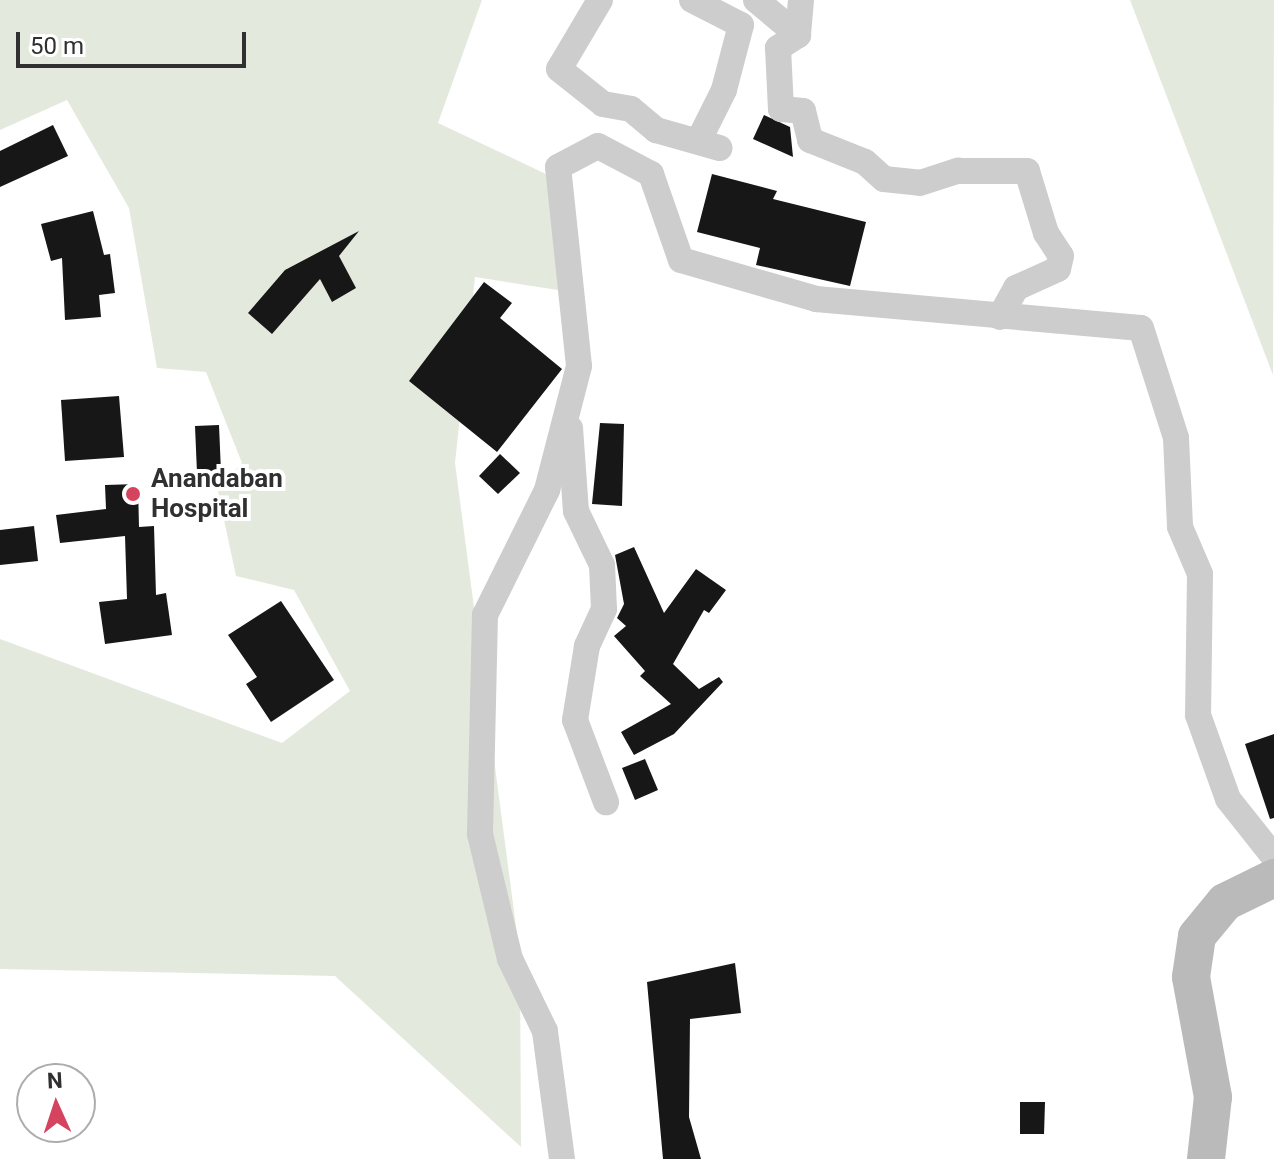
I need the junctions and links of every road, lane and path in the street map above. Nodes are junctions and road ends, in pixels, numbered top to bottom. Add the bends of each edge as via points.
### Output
1 (600, 0) edge
2 (692, 0) edge
3 (756, 0) edge
4 (801, 0) edge
5 (798, 35) junction
6 (1000, 317) junction
7 (569, 405) junction
8 (606, 802) dead end
9 (1274, 857) edge
10 (1274, 878) edge
11 (562, 1159) edge
12 (1206, 1159) edge

1 - 2 street via 559,69 603,104 631,109 656,130 709,144 741,25
3 - 5 street
4 - 5 street
5 - 6 street via 778,48 781,109 803,111 810,140 865,162 884,179 920,183 958,171 1027,171 1046,233 1061,256 1058,269 1016,288
6 - 7 street via 967,309 816,299 681,260 651,174 598,146 558,167 579,366
6 - 9 street via 1141,328 1176,438 1180,527 1200,574 1198,715 1228,799
7 - 8 street via 576,511 602,565 604,609 587,646 575,720
7 - 11 street via 547,490 485,615 480,834 510,959 545,1031
10 - 12 street via 1225,902 1197,936 1191,977 1213,1097

